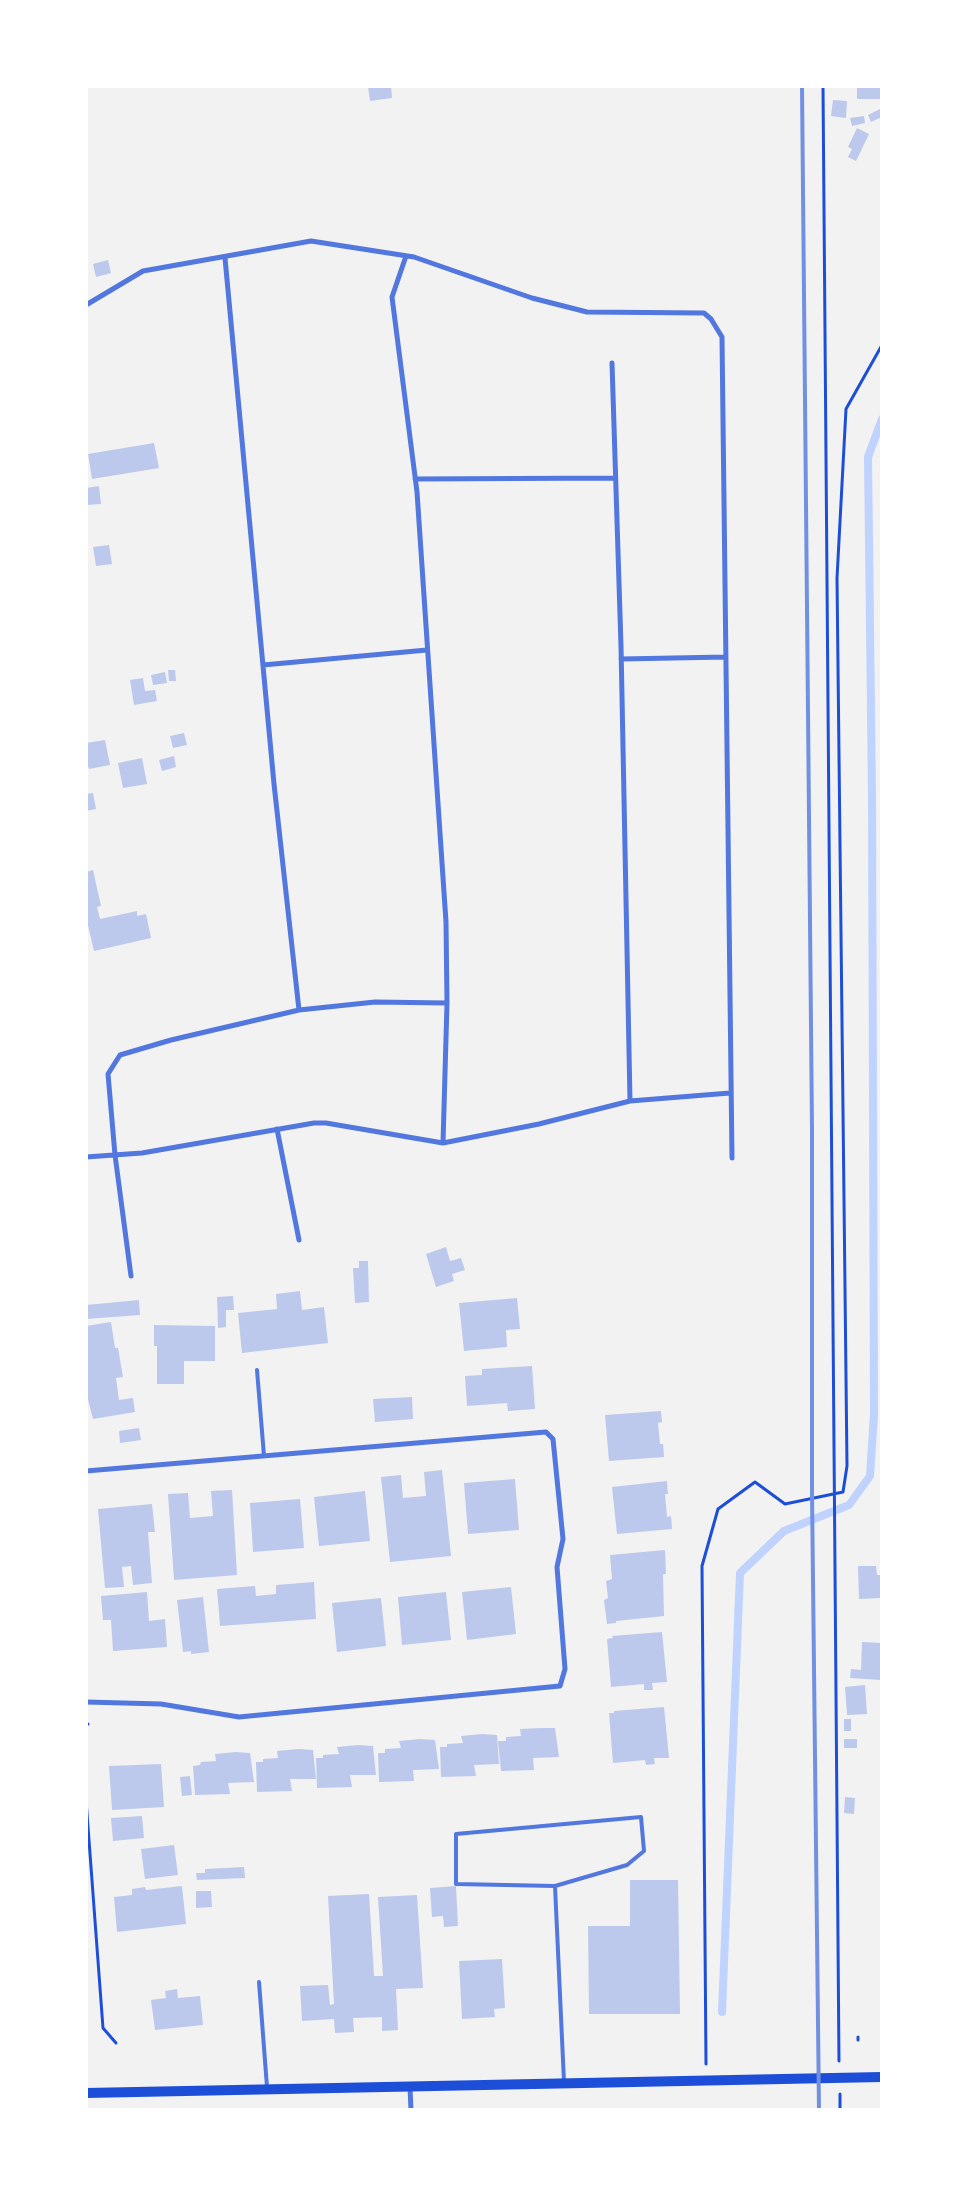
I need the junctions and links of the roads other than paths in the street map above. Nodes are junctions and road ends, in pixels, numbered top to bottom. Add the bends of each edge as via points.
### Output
1 (406, 256) junction
2 (225, 258) junction
3 (86, 304) edge
4 (612, 363) dead end
5 (615, 478) junction
6 (415, 479) junction
7 (427, 650) junction
8 (726, 657) junction
9 (621, 659) junction
10 (263, 665) junction
11 (447, 1003) junction
12 (298, 1010) junction
13 (730, 1093) junction
14 (630, 1101) junction
15 (277, 1129) junction
16 (443, 1143) junction
17 (115, 1155) junction
18 (86, 1157) edge
19 (732, 1158) dead end
20 (299, 1240) dead end
21 (131, 1276) dead end
22 (257, 1370) dead end
23 (264, 1456) junction
24 (86, 1471) edge
25 (86, 1702) edge
26 (555, 1886) junction
27 (259, 1982) dead end
28 (882, 2077) edge
29 (564, 2084) junction
30 (410, 2087) junction
31 (268, 2090) junction
32 (86, 2093) edge
33 (411, 2110) edge

1 - 2 street via 311,241
1 - 6 street via 392,297
1 - 8 street via 532,298 587,312 704,313 711,319 722,337
2 - 3 street via 144,271
2 - 10 street
4 - 5 street
5 - 6 street
5 - 9 street
6 - 7 street
7 - 10 street
7 - 11 street via 446,922
8 - 9 street
8 - 13 street
9 - 14 street
10 - 12 street
11 - 12 street via 376,1002
11 - 16 street
12 - 17 street via 120,1055 108,1074
13 - 14 street
13 - 19 street
14 - 16 street via 540,1124
15 - 16 street via 326,1123
15 - 17 street
15 - 20 street
17 - 18 street
17 - 21 street
22 - 23 lane
23 - 24 street
23 - 25 street via 546,1432 553,1439 563,1539 558,1567 566,1669 560,1686 239,1717 161,1704
26 - 26 lane via 456,1884 456,1834 641,1817 644,1851 627,1865
26 - 29 lane
27 - 31 lane
28 - 29 main road
29 - 30 main road
30 - 31 main road
30 - 33 street
31 - 32 main road

